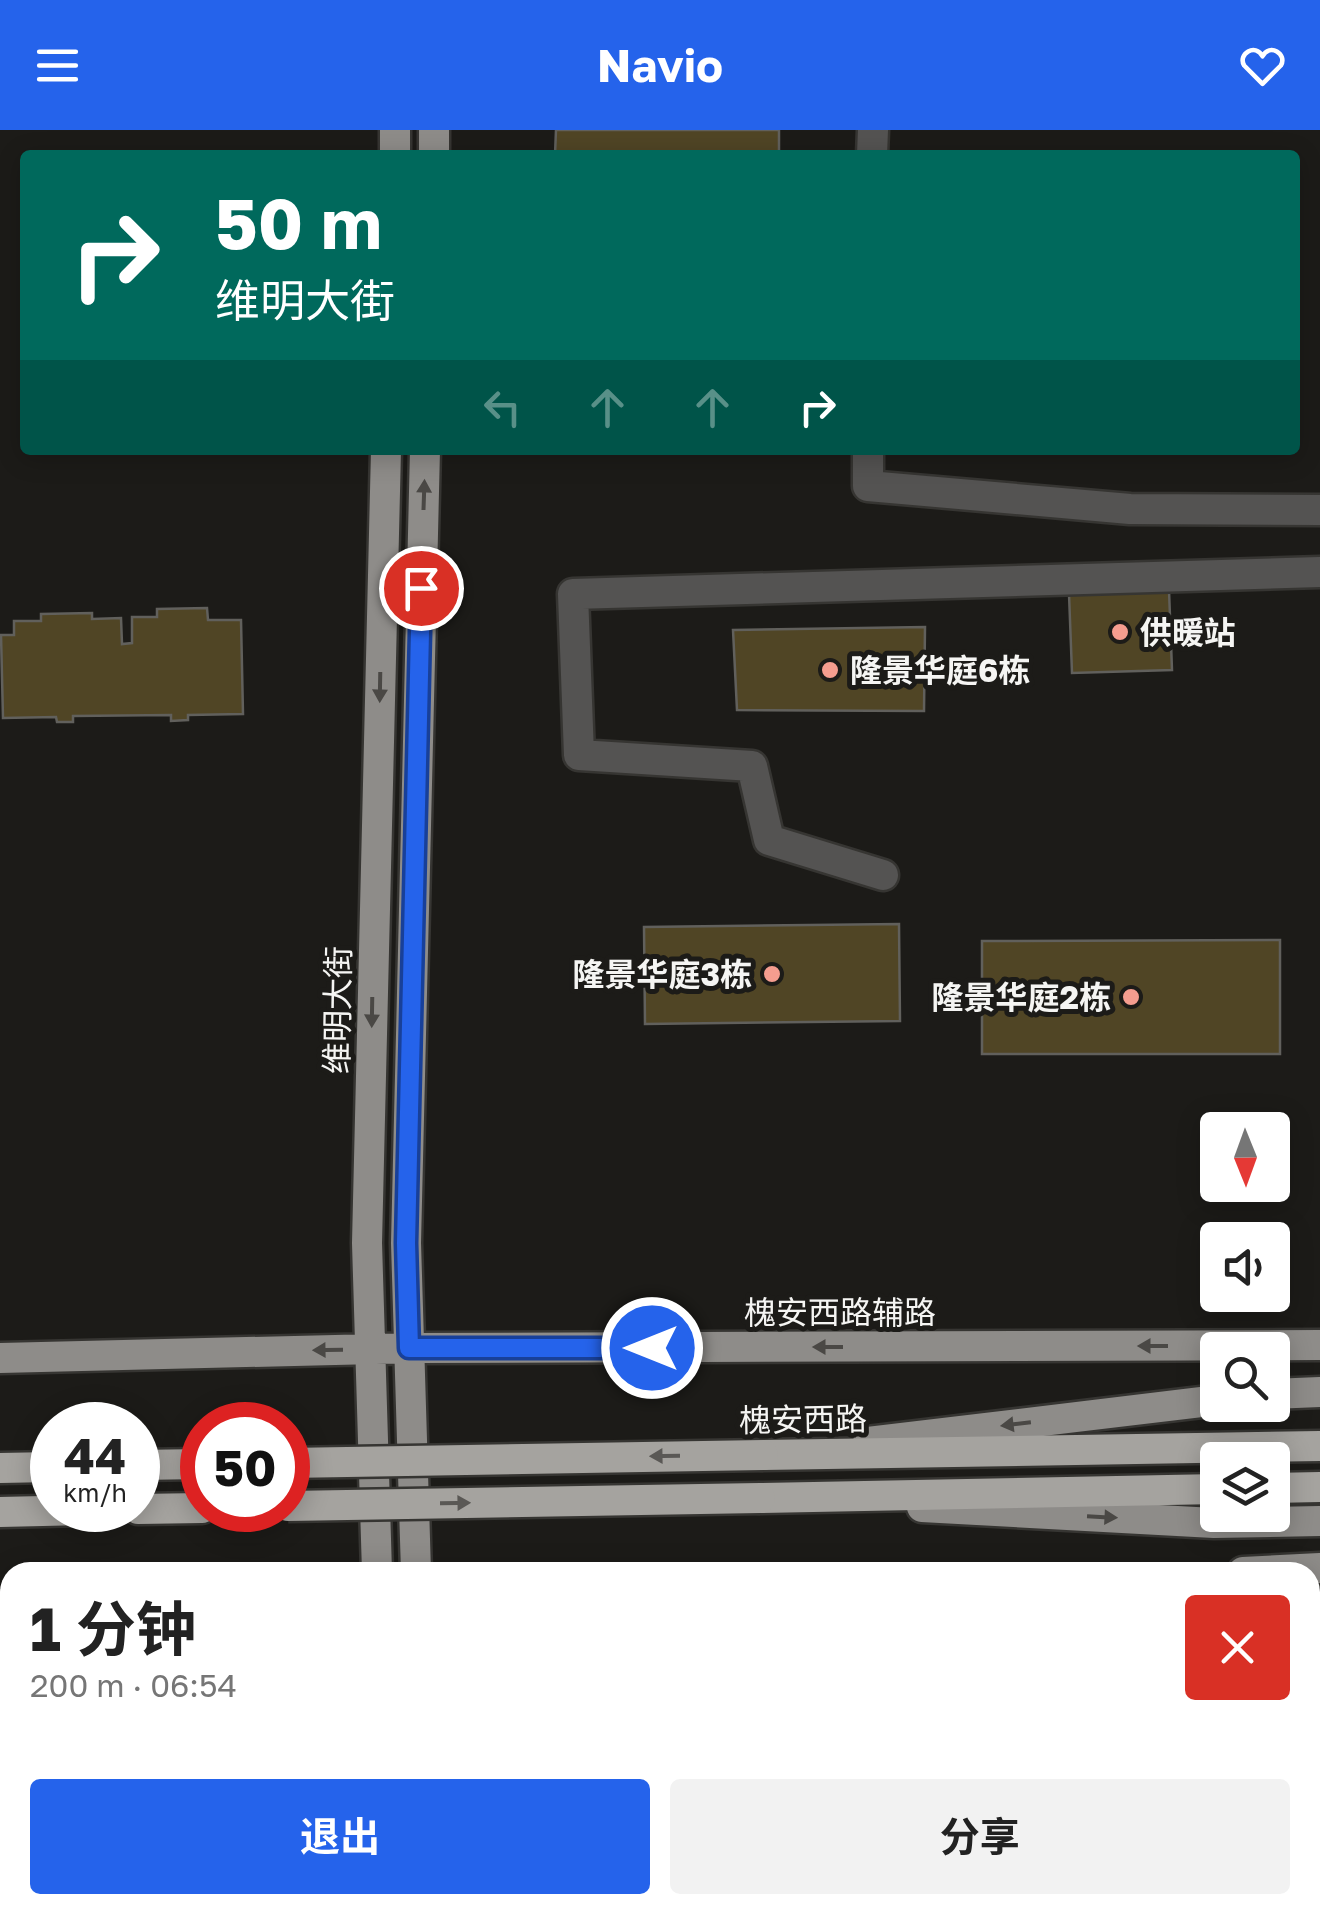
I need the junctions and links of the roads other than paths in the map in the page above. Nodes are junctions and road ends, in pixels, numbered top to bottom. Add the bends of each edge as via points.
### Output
1 (386, 455) edge
2 (425, 455) edge
3 (868, 455) edge
4 (1320, 510) edge
5 (1320, 572) edge
6 (883, 875) dead end
7 (1320, 1346) edge
8 (409, 1348) junction
9 (370, 1350) junction
10 (0, 1358) edge
11 (1320, 1392) edge
12 (1290, 1393) edge
13 (1200, 1402) edge
14 (1320, 1446) edge
15 (762, 1455) junction
16 (310, 1463) edge
17 (30, 1467) edge
18 (0, 1468) edge
19 (1320, 1487) edge
20 (1290, 1488) edge
21 (1200, 1489) edge
22 (760, 1498) junction
23 (310, 1506) edge
24 (30, 1511) edge
25 (0, 1512) edge
26 (1320, 1521) edge
27 (377, 1562) edge
28 (416, 1562) edge

1 -> 9 main road, 维明大街
8 -> 2 main road
3 - 4 street via 868,486 1130,509
5 - 6 street via 573,594 579,755 752,766 768,840
7 -> 8 main road, 槐安西路辅路
8 - 9 main road, 槐安西路辅路
8 - 28 main road
9 -> 10 main road, 槐安西路辅路
9 - 27 main road, 维明大街
11 - 12 main road
13 -> 15 main road
14 - 15 highway, 槐安西路
15 -> 16 highway, 槐安西路, bridge
17 - 18 highway
19 - 20 highway
21 - 22 highway
23 -> 22 highway, bridge
22 -> 26 main road via 1214,1523
24 - 25 highway

